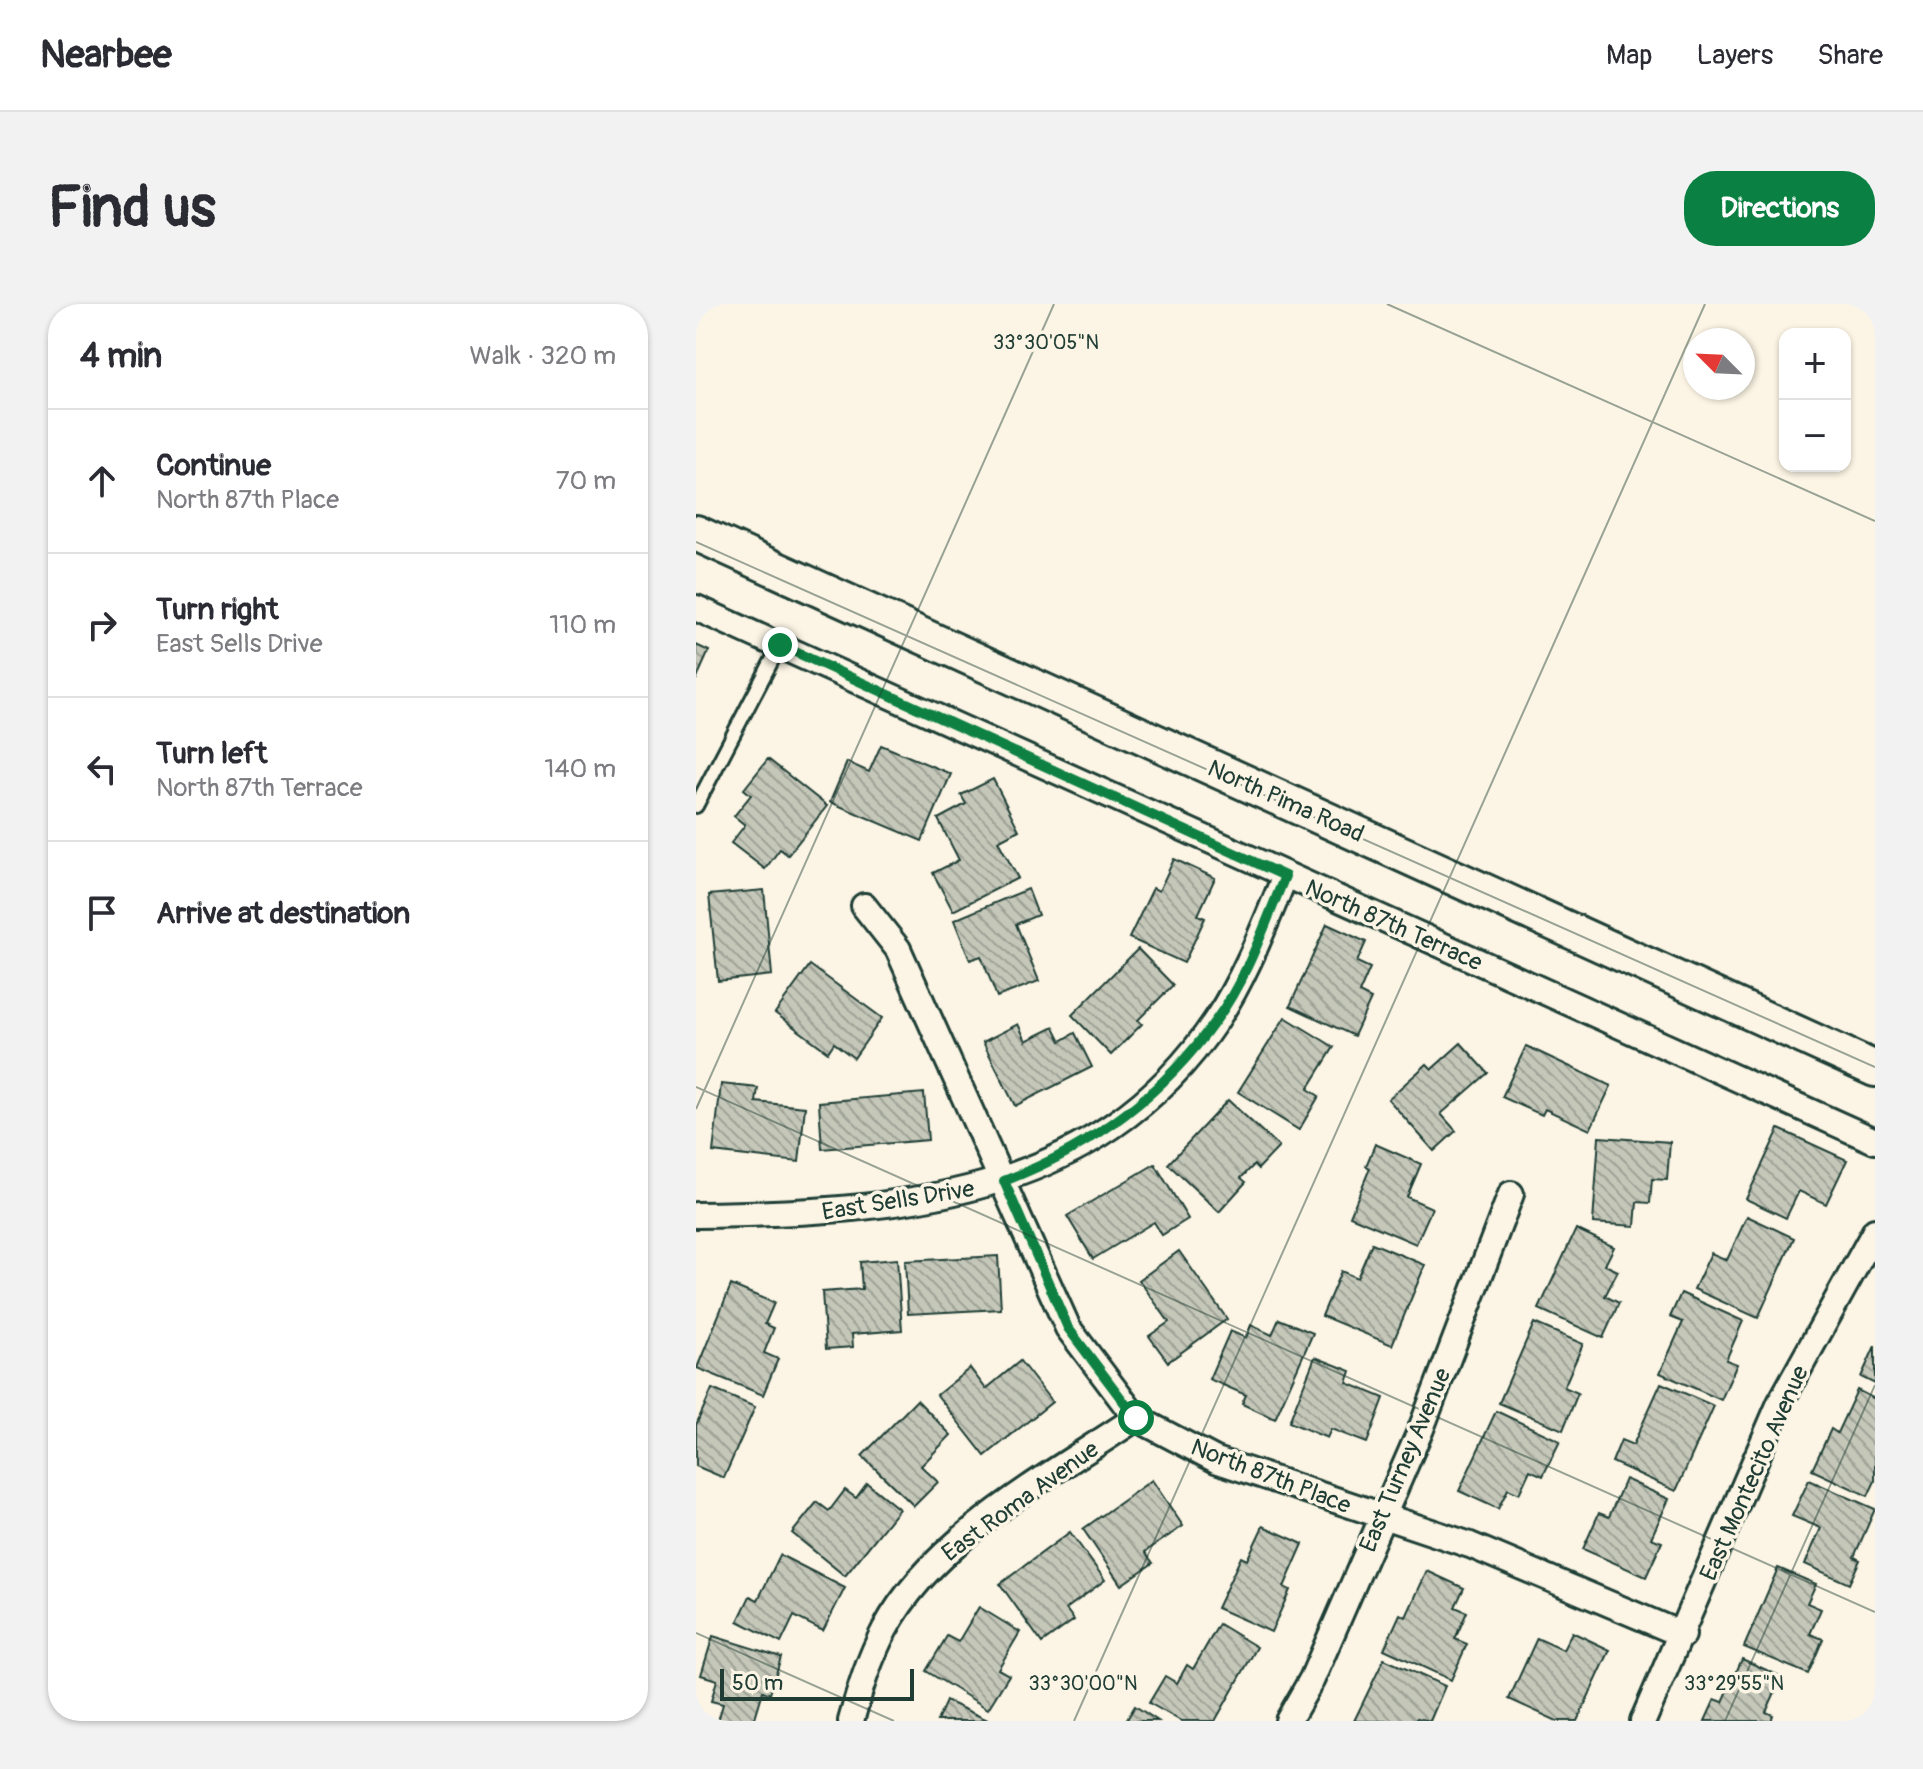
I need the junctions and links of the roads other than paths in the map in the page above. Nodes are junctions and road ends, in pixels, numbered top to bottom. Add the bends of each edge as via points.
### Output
1 (696, 533) edge
2 (696, 608) edge
3 (780, 645) junction
4 (696, 806) edge
5 (1285, 876) junction
6 (864, 906) dead end
7 (1875, 1069) edge
8 (1875, 1141) edge
9 (1004, 1181) junction
10 (1511, 1194) dead end
11 (696, 1215) edge
12 (1875, 1231) edge
13 (1136, 1418) junction
14 (1381, 1517) junction
15 (1683, 1635) junction
16 (851, 1721) edge
17 (1288, 1721) edge
18 (1643, 1721) edge

1 - 7 main road, North Pima Road
2 - 3 street, North 87th Terrace
3 - 4 lane
3 - 5 street, North 87th Terrace
5 - 8 street, North 87th Terrace
5 - 9 street, East Sells Drive via 1251,957 1217,1019 1168,1078 1114,1126 1064,1156
6 - 9 street, North 87th Place via 898,949
9 - 11 street, East Sells Drive via 912,1202 810,1213
9 - 13 street, North 87th Place via 1068,1328
10 - 14 street, East Turney Avenue via 1421,1429
12 - 15 street, East Montecito Avenue via 1780,1403
13 - 14 street, North 87th Place via 1216,1460
13 - 16 street, East Roma Avenue via 990,1517 919,1580 886,1626
14 - 15 street, North 87th Place via 1537,1570
14 - 17 street, East Turney Avenue via 1312,1679
15 - 18 street, East Montecito Avenue

